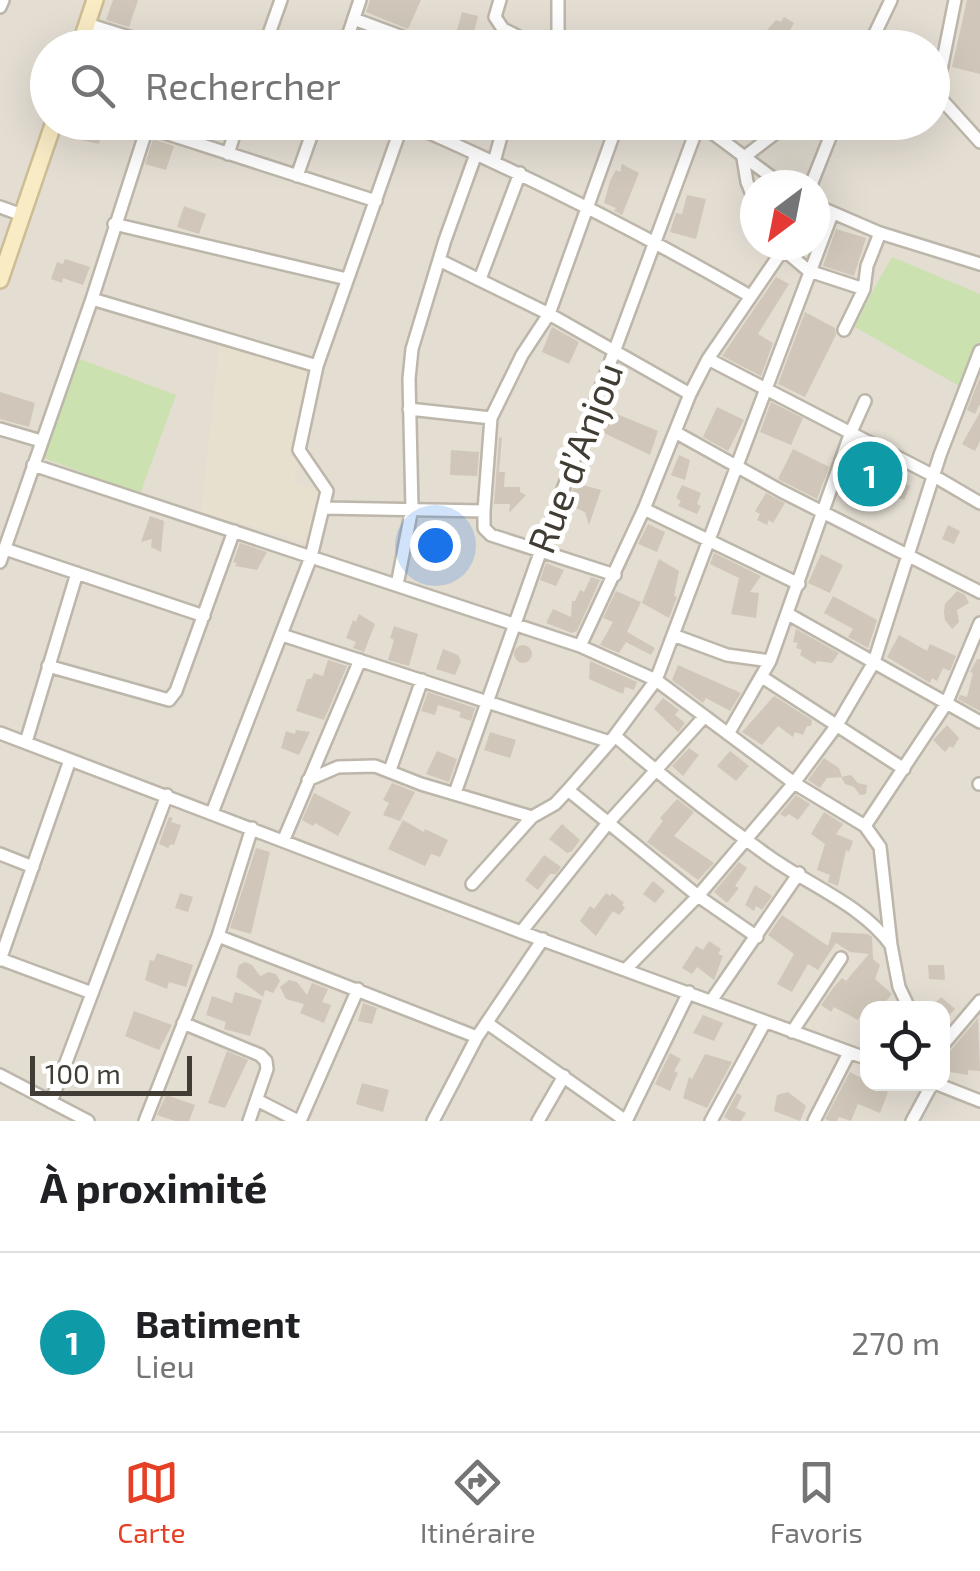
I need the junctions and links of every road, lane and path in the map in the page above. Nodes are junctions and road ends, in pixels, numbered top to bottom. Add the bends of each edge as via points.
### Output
1 (3, 0) edge
2 (95, 0) edge
3 (281, 0) edge
4 (360, 0) edge
5 (500, 0) edge
6 (558, 0) edge
7 (890, 0) edge
8 (954, 0) edge
9 (0, 7) edge
10 (354, 19) junction
11 (87, 24) junction
12 (85, 30) edge
13 (106, 30) edge
14 (270, 30) edge
15 (350, 30) edge
16 (384, 30) edge
17 (507, 30) edge
18 (558, 30) edge
19 (876, 30) edge
20 (948, 30) edge
21 (950, 109) edge
22 (48, 140) edge
23 (143, 140) edge
24 (184, 140) edge
25 (232, 140) edge
26 (309, 140) edge
27 (398, 140) edge
28 (444, 140) edge
29 (500, 140) edge
30 (611, 140) edge
31 (692, 140) edge
32 (720, 140) edge
33 (766, 140) edge
34 (829, 140) edge
35 (980, 142) edge
36 (228, 154) junction
37 (476, 154) junction
38 (743, 158) junction
39 (494, 162) junction
40 (745, 170) edge
41 (760, 170) edge
42 (817, 170) edge
43 (520, 173) junction
44 (296, 176) junction
45 (376, 202) junction
46 (587, 206) junction
47 (0, 207) edge
48 (832, 214) joint
49 (22, 215) junction
50 (114, 224) junction
51 (880, 233) junction
52 (656, 242) junction
53 (439, 260) junction
54 (772, 260) edge
55 (795, 260) edge
56 (980, 264) edge
57 (809, 271) junction
58 (347, 279) junction
59 (480, 279) junction
60 (0, 280) edge
61 (864, 289) junction
62 (750, 296) junction
63 (92, 300) junction
64 (549, 314) junction
65 (844, 330) dead end
66 (616, 352) junction
67 (980, 352) edge
68 (708, 359) junction
69 (318, 366) junction
70 (976, 369) edge
71 (765, 387) junction
72 (690, 394) junction
73 (866, 402) dead end
74 (409, 409) junction
75 (491, 418) junction
76 (0, 428) edge
77 (674, 432) junction
78 (851, 432) junction
79 (41, 442) junction
80 (33, 465) junction
81 (737, 466) junction
82 (934, 476) junction
83 (980, 503) edge
84 (324, 508) junction
85 (412, 508) junction
86 (644, 510) junction
87 (484, 511) junction
88 (822, 512) junction
89 (234, 531) junction
90 (707, 541) junction
91 (4, 549) junction
92 (540, 552) junction
93 (909, 555) junction
94 (311, 557) junction
95 (0, 562) edge
96 (77, 573) junction
97 (615, 575) junction
98 (799, 584) junction
99 (398, 585) junction
100 (980, 592) edge
101 (788, 614) junction
102 (204, 616) junction
103 (980, 623) edge
104 (517, 624) junction
105 (282, 635) junction
106 (673, 635) junction
107 (580, 646) junction
108 (360, 660) junction
109 (770, 661) junction
110 (874, 662) junction
111 (48, 666) junction
112 (762, 677) junction
113 (422, 680) junction
114 (656, 680) junction
115 (488, 702) junction
116 (946, 704) junction
117 (704, 717) junction
118 (980, 722) edge
119 (836, 724) junction
120 (0, 733) edge
121 (728, 734) junction
122 (613, 739) junction
123 (26, 742) junction
124 (70, 760) junction
125 (904, 768) junction
126 (390, 770) junction
127 (657, 772) junction
128 (308, 780) junction
129 (794, 783) junction
130 (568, 790) junction
131 (454, 794) junction
132 (167, 795) junction
133 (212, 813) junction
134 (532, 817) junction
135 (608, 823) junction
136 (865, 826) junction
137 (252, 828) junction
138 (747, 838) junction
139 (284, 839) junction
140 (0, 854) edge
141 (32, 867) junction
142 (799, 874) junction
143 (472, 884) dead end
144 (698, 896) junction
145 (521, 932) junction
146 (218, 936) junction
147 (757, 937) junction
148 (542, 939) junction
149 (892, 946) junction
150 (841, 958) dead end
151 (0, 959) edge
152 (625, 970) junction
153 (358, 989) junction
154 (689, 992) junction
155 (92, 993) junction
156 (906, 1001) edge
157 (710, 1002) junction
158 (980, 1002) edge
159 (766, 1022) junction
160 (487, 1023) junction
161 (183, 1024) junction
162 (792, 1032) junction
163 (950, 1037) edge
164 (476, 1038) junction
165 (849, 1053) junction
166 (860, 1056) edge
167 (0, 1074) edge
168 (564, 1076) junction
169 (950, 1090) edge
170 (930, 1091) edge
171 (257, 1100) junction
172 (980, 1101) edge
173 (51, 1102) junction
174 (88, 1121) edge
175 (146, 1121) edge
176 (250, 1121) edge
177 (299, 1121) edge
178 (432, 1121) edge
179 (538, 1121) edge
180 (626, 1121) edge
181 (711, 1121) edge
182 (814, 1121) edge
183 (912, 1121) edge

1 - 9 street
2 - 11 main road
3 - 14 street
4 - 10 street
5 - 17 street via 497,23
6 - 18 street
7 - 19 street
8 - 20 street
10 - 15 street
10 - 16 street
11 - 12 main road
11 - 13 street
21 - 35 street
22 - 49 main road
23 - 50 street
24 - 36 street
25 - 36 street
26 - 44 street
27 - 45 street
28 - 37 street
29 - 39 street
30 - 46 street
31 - 52 street, Rue d’Anjou
32 - 38 street
33 - 38 street
34 - 42 street
36 - 44 street
37 - 39 street
37 - 53 street
38 - 40 street
38 - 41 street
39 - 43 street
43 - 46 street
43 - 59 street
44 - 45 street
45 - 58 street
46 - 52 street
46 - 64 street
47 - 49 street
48 - 51 street
48 - 57 street
49 - 60 main road
50 - 58 street
50 - 63 street
51 - 56 street
51 - 61 street
52 - 62 street
52 - 66 street, Rue d’Anjou
53 - 59 street
53 - 74 street via 412,349
54 - 62 street
55 - 57 street
57 - 61 street
57 - 71 street
58 - 69 street
59 - 64 street
61 - 65 street
62 - 68 street
63 - 69 street
63 - 79 street
64 - 66 street
64 - 75 street
66 - 72 street
66 - 92 street, Rue d’Anjou
67 - 70 street
68 - 71 street
68 - 72 street
69 - 84 street via 300,450 327,492
70 - 82 street
71 - 78 street
71 - 81 street
72 - 77 street
73 - 78 street
74 - 75 street
74 - 85 street
75 - 87 street
76 - 79 street
77 - 81 street
77 - 86 street
78 - 82 street
78 - 88 street
79 - 80 street
80 - 89 street
80 - 91 street
81 - 88 street
81 - 90 street
82 - 83 street
82 - 93 street
84 - 85 street
84 - 94 street
85 - 87 street
85 - 99 street
86 - 90 street
86 - 97 street
87 - 92 street via 487,532
88 - 93 street
88 - 98 street
89 - 94 street
89 - 102 street
90 - 98 street
90 - 106 street
91 - 95 street
91 - 96 street
92 - 97 street
92 - 104 street, Rue d’Anjou
93 - 100 street
93 - 110 street
94 - 99 street
94 - 105 street
96 - 102 street
96 - 111 street
97 - 107 street
98 - 101 street
99 - 104 street
101 - 109 street
101 - 110 street
102 - 111 street via 169,700
103 - 116 street
104 - 107 street
104 - 115 street, Rue d’Anjou
105 - 108 street
105 - 133 street
106 - 109 street via 727,656
106 - 114 street
107 - 114 street
108 - 113 street
108 - 128 street
109 - 112 street
110 - 116 street
110 - 119 street
111 - 123 street
112 - 119 street
112 - 121 street
113 - 115 street
113 - 126 street
114 - 117 street
114 - 122 street
115 - 122 street
115 - 131 street, Rue d’Anjou
116 - 118 street
116 - 125 street
117 - 121 street
117 - 127 street
119 - 125 street
119 - 129 street
120 - 123 street
121 - 129 street
122 - 127 street
122 - 130 street
123 - 124 street
124 - 132 street
124 - 141 street
125 - 136 street
126 - 128 street via 338,767
126 - 131 street
127 - 135 street
127 - 138 street
128 - 139 street
129 - 136 street
129 - 138 street
130 - 134 street
130 - 135 street
131 - 134 street
132 - 133 street
132 - 155 street
133 - 137 street
134 - 143 street
135 - 144 street
135 - 145 street
136 - 149 street via 880,847
137 - 139 street
137 - 146 street
138 - 142 street
138 - 144 street
139 - 145 street
140 - 141 street
141 - 151 street
142 - 147 street
142 - 149 street
144 - 147 street
144 - 152 street
145 - 148 street
146 - 153 street
146 - 161 street
147 - 157 street
148 - 152 street
148 - 160 street
149 - 156 street
150 - 162 street
151 - 155 street
152 - 154 street
153 - 164 street
153 - 177 street
154 - 157 street
154 - 180 street
155 - 173 street
157 - 159 street
158 - 163 street
159 - 162 street
159 - 181 street
160 - 164 street
160 - 168 street
161 - 171 street via 260,1054 267,1069
161 - 175 street
162 - 165 street
164 - 178 street
165 - 166 street
165 - 182 street
167 - 173 street
168 - 179 street
168 - 180 street
169 - 172 street
170 - 183 street
171 - 176 street
171 - 177 street
173 - 174 street

